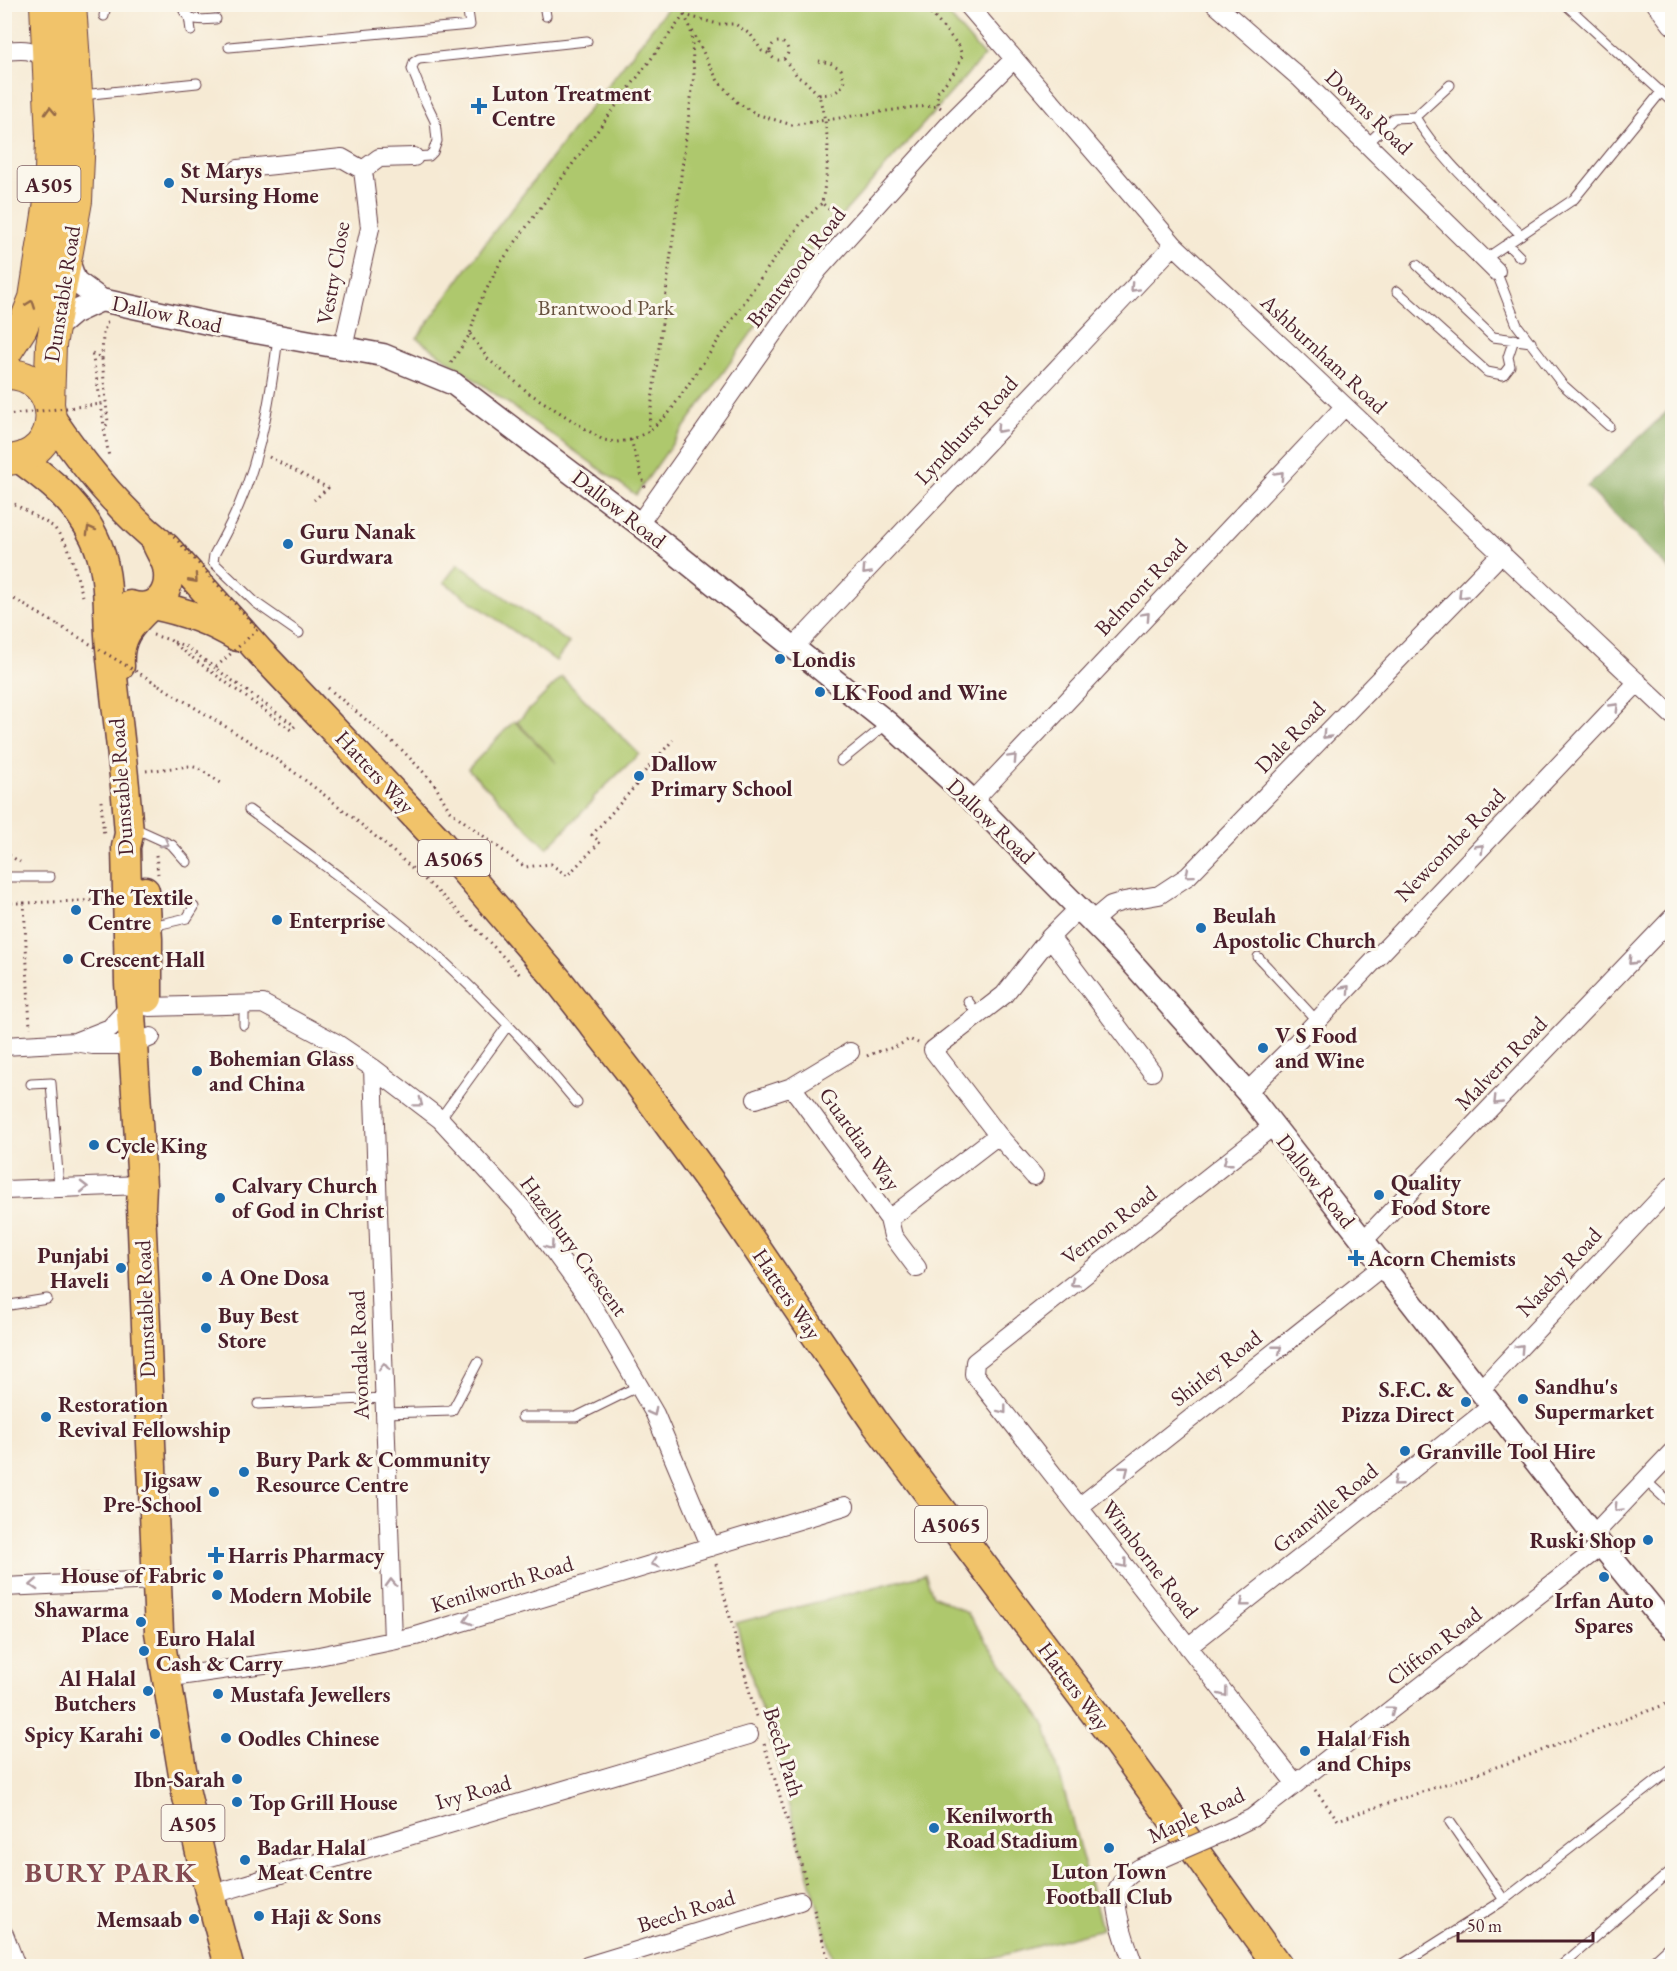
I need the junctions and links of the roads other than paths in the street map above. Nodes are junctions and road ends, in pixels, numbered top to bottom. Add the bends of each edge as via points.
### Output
1 (45, 4) edge
2 (70, 4) edge
3 (106, 4) edge
4 (182, 4) edge
5 (467, 4) edge
6 (544, 4) edge
7 (967, 4) edge
8 (1215, 4) edge
9 (1565, 4) edge
10 (1656, 4) edge
11 (104, 16) dead end
12 (189, 16) junction
13 (546, 16) dead end
14 (216, 19) dead end
15 (1672, 25) edge
16 (191, 31) dead end
17 (587, 41) dead end
18 (229, 47) dead end
19 (4, 51) edge
20 (1014, 59) junction
21 (48, 61) junction
22 (197, 83) dead end
23 (1450, 85) dead end
24 (1661, 92) junction
25 (77, 95) junction
26 (1672, 102) edge
27 (1415, 117) junction
28 (1367, 144) junction
29 (414, 157) joint
30 (238, 169) dead end
31 (363, 170) junction
32 (1521, 235) junction
33 (1507, 244) junction
34 (1174, 245) junction
35 (1520, 257) dead end
36 (68, 261) junction
37 (1417, 265) dead end
38 (1490, 265) junction
39 (1397, 291) dead end
40 (100, 300) junction
41 (54, 328) junction
42 (278, 337) junction
43 (1514, 339) junction
44 (1531, 342) junction
45 (344, 348) junction
46 (4, 356) edge
47 (4, 374) edge
48 (1344, 407) junction
49 (50, 411) junction
50 (1609, 426) dead end
51 (12, 459) edge
52 (639, 524) junction
53 (166, 532) junction
54 (1502, 553) junction
55 (97, 592) junction
56 (150, 615) junction
57 (299, 633) dead end
58 (793, 648) junction
59 (260, 652) junction
60 (1638, 682) junction
61 (1672, 715) edge
62 (888, 723) junction
63 (841, 760) dead end
64 (972, 801) junction
65 (249, 810) dead end
66 (139, 831) junction
67 (187, 862) dead end
68 (4, 877) edge
69 (50, 877) dead end
70 (194, 907) dead end
71 (1085, 915) junction
72 (1672, 918) edge
73 (1050, 937) junction
74 (148, 939) junction
75 (1258, 957) dead end
76 (244, 1004) junction
77 (139, 1007) junction
78 (1317, 1021) junction
79 (244, 1025) dead end
80 (508, 1025) junction
81 (142, 1041) junction
82 (75, 1042) junction
83 (4, 1046) edge
84 (850, 1052) road end
85 (373, 1068) junction
86 (1152, 1072) dead end
87 (31, 1084) dead end
88 (792, 1087) junction
89 (1247, 1092) junction
90 (756, 1099) dead end
91 (577, 1103) dead end
92 (440, 1119) junction
93 (1273, 1126) junction
94 (998, 1135) junction
95 (1034, 1176) dead end
96 (142, 1185) junction
97 (1672, 1186) edge
98 (59, 1187) junction
99 (4, 1190) edge
100 (889, 1220) junction
101 (1363, 1241) junction
102 (1383, 1266) junction
103 (916, 1268) dead end
104 (47, 1299) dead end
105 (4, 1306) edge
106 (478, 1362) dead end
107 (975, 1362) joint
108 (639, 1386) junction
109 (1486, 1398) junction
110 (258, 1404) dead end
111 (385, 1405) junction
112 (522, 1417) dead end
113 (1672, 1452) edge
114 (1645, 1480) junction
115 (1672, 1505) edge
116 (845, 1506) dead end
117 (1079, 1507) junction
118 (1597, 1540) junction
119 (711, 1546) junction
120 (156, 1580) junction
121 (4, 1587) edge
122 (1672, 1628) edge
123 (393, 1641) junction
124 (1188, 1647) junction
125 (165, 1678) junction
126 (757, 1733) road end
127 (1672, 1769) edge
128 (1300, 1781) junction
129 (1450, 1822) dead end
130 (1672, 1870) edge
131 (210, 1895) junction
132 (807, 1897) road end
133 (1504, 1900) junction
134 (4, 1934) edge
135 (1672, 1943) edge
136 (16, 1966) edge
137 (229, 1966) edge
138 (587, 1966) edge
139 (1134, 1966) edge
140 (1278, 1966) edge
141 (1400, 1966) edge
142 (1561, 1966) edge
143 (1647, 1966) edge

1 - 21 highway, Dunstable Road / A505
2 - 25 highway, Dunstable Road / A505
3 - 11 lane
4 - 12 lane
5 - 18 lane via 470,25
6 - 13 lane
7 - 20 street, Ashburnham Road
8 - 28 street, Downs Road via 1301,79
9 - 24 lane
10 - 15 street
12 - 14 lane via 198,21
12 - 16 lane
17 - 29 lane via 414,62 412,69 435,121 438,141 429,156
19 - 21 street via 24,49
20 - 34 street, Ashburnham Road
20 - 52 street, Brantwood Road via 954,119 818,270
46 -> 21 highway, Dunstable Road / A505 via 22,328 34,298 40,263 49,202
22 - 25 lane
23 - 27 lane
24 - 26 lane
24 - 32 lane via 1574,199
25 - 36 highway, Dunstable Road / A505 via 77,201
27 - 28 lane via 1394,118
27 - 32 lane via 1443,154
28 - 38 street, Downs Road
29 - 31 street via 379,158
30 - 31 street via 342,158
31 - 45 street, Vestry Close via 370,228
32 - 33 lane
33 - 35 lane
33 - 38 lane
34 - 48 street, Ashburnham Road
34 -> 58 street, Lyndhurst Road
36 - 40 street, Dallow Road via 75,281
36 - 41 highway, Dunstable Road / A505
37 - 43 lane via 1493,337
38 - 44 lane via 1517,325
39 - 43 lane via 1487,372 1503,375 1510,366 1508,357
40 - 41 street, Dallow Road
40 - 42 street, Dallow Road
41 - 49 highway, Dunstable Road / A505
42 - 45 street, Dallow Road
42 - 57 lane via 258,451 240,504 213,562 256,603
43 - 44 lane
44 - 50 lane via 1562,384
45 - 52 street, Dallow Road via 383,355 454,384
47 - 49 highway via 35,383 44,392
48 - 54 street, Ashburnham Road
64 -> 48 street, Belmont Road
49 - 51 highway, Dunstable Road via 45,439 39,448
49 - 53 main road, Hatters Way via 73,450 104,487
55 -> 51 main road, Dunstable Road via 100,552 83,517 67,497
52 - 58 street, Dallow Road
53 - 56 main road, Dunstable Road via 168,582
53 -> 59 main road, Hatters Way / A5065 via 166,547
54 - 60 street, Ashburnham Road
54 -> 71 street, Dale Road via 1188,876 1159,895 1124,901
55 - 56 main road, Hatters Way via 114,594
55 - 77 main road, Dunstable Road via 107,613 129,834 126,881
56 - 59 main road, Hatters Way / A5065 via 201,618
56 - 66 main road, Dunstable Road via 131,623 119,653
58 - 62 street, Dallow Road
59 - 140 main road, Hatters Way / A5065 via 495,905 633,1076 876,1424 1118,1744
60 - 61 street, Ashburnham Road
78 -> 60 street, Newcombe Road
62 - 63 lane
62 - 64 street, Dallow Road
64 - 71 street, Dallow Road
65 - 80 lane via 439,958
66 -> 67 lane via 172,845
66 - 74 main road, Dunstable Road
68 - 69 lane
70 - 74 lane via 187,918 161,924
71 - 73 street
71 - 89 street, Dallow Road
72 -> 101 street, Malvern Road
73 - 86 street
73 - 94 street via 1004,995 973,1008 933,1050
74 - 77 main road, Dunstable Road
75 - 78 lane
76 - 77 street, Hazelbury Crescent
76 - 79 lane
76 - 85 street, Hazelbury Crescent via 263,1004 336,1043
77 - 81 main road, Dunstable Road
77 - 82 street via 110,1028
78 - 89 street, Newcombe Road
80 - 91 lane
80 - 92 lane
81 - 82 street via 93,1045
81 - 96 main road, Dunstable Road via 155,1162
82 - 83 street
84 - 88 street
85 -> 92 street, Hazelbury Crescent
111 -> 85 street, Avondale Road
87 - 98 lane via 51,1083
88 - 90 street
88 - 100 street, Guardian Way
89 - 93 street, Dallow Road
92 -> 108 street, Hazelbury Crescent via 523,1209 588,1298
93 - 101 street, Dallow Road
93 -> 107 street, Vernon Road
94 - 95 street
94 - 100 street, Guardian Way
98 -> 96 street
96 - 120 main road, Dunstable Road / A505
109 -> 97 street, Naseby Road
98 - 99 street
100 - 103 street, Guardian Way via 893,1236
101 - 102 street, Dallow Road
102 - 109 street, Dallow Road
117 -> 102 street, Shirley Road
104 - 105 lane
106 - 111 lane via 452,1411
107 -> 117 street, Wimborne Road via 975,1374
108 - 112 lane via 576,1417
108 -> 119 street, Hazelbury Crescent via 655,1414
109 - 118 street, Dallow Road
109 -> 124 street, Granville Road
110 - 111 lane
123 -> 111 street, Avondale Road
113 - 114 street, Clifton Road
114 - 115 lane
114 -> 118 street, Clifton Road
116 - 119 street, Kenilworth Road
117 -> 124 street, Wimborne Road
118 - 122 street, Dallow Road
128 -> 118 street, Clifton Road
119 -> 123 street, Kenilworth Road
120 -> 121 street
120 - 125 main road, Dunstable Road / A505
123 - 125 street, Kenilworth Road via 314,1657
124 -> 128 street, Wimborne Road
125 - 131 main road, Dunstable Road / A505
126 - 131 street, Ivy Road
127 - 133 lane
128 - 139 street, Maple Road, bridge via 1252,1818 1127,1876 1117,1889 1116,1901
129 - 133 lane
130 - 142 lane
131 - 137 main road, Dunstable Road / A505
132 - 138 street, Beech Road
133 - 141 lane
134 - 136 street
135 - 143 lane

